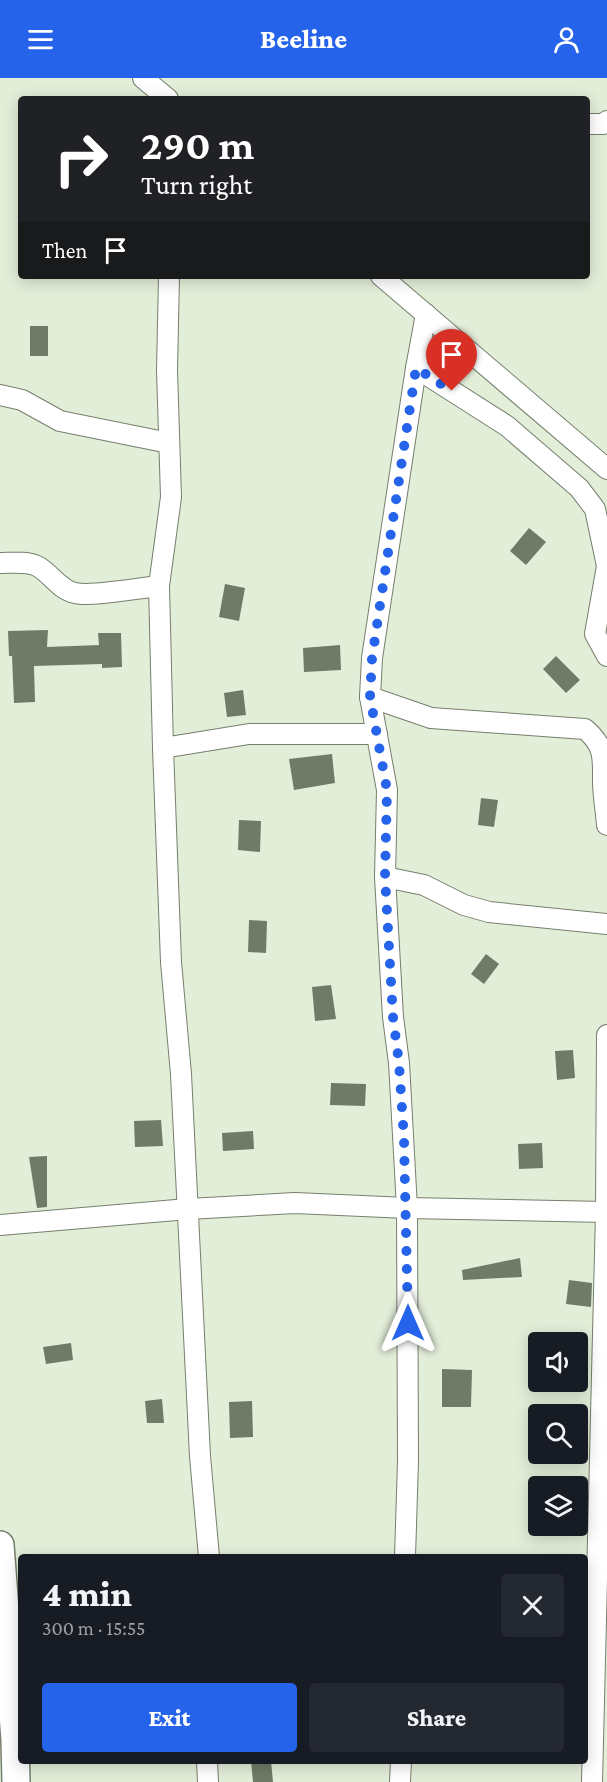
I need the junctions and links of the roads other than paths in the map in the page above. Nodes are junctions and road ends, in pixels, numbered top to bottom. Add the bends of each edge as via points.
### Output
1 (143, 78) edge
2 (163, 96) edge
3 (607, 121) edge
4 (590, 124) edge
5 (169, 279) edge
6 (385, 279) edge
7 (426, 314) junction
8 (416, 368) junction
9 (0, 395) edge
10 (169, 443) junction
11 (607, 469) edge
12 (0, 563) edge
13 (159, 586) junction
14 (607, 656) edge
15 (370, 697) junction
16 (377, 734) junction
17 (163, 748) junction
18 (607, 825) edge
19 (385, 877) junction
20 (607, 924) edge
21 (607, 1035) edge
22 (407, 1208) junction
23 (188, 1209) junction
24 (607, 1212) edge
25 (0, 1225) edge
26 (0, 1545) edge
27 (209, 1554) edge
28 (405, 1554) edge
29 (2, 1575) edge
30 (595, 1697) edge
31 (207, 1764) edge
32 (401, 1764) edge
33 (16, 1782) edge
34 (208, 1782) edge
35 (400, 1782) edge
36 (592, 1782) edge

1 - 2 street
3 - 4 street
5 - 10 street
6 - 7 street
7 - 8 street
7 - 11 street
8 - 14 street via 507,426 579,488 595,509 607,566 595,634
8 - 15 street via 372,658
9 - 10 street via 22,400 60,421
10 - 13 street via 171,497
12 - 13 street via 35,564 75,593
13 - 17 street
15 - 16 street
15 - 18 street via 431,718 585,729 593,735 603,756
16 - 17 street via 249,734
16 - 19 street via 387,790
17 - 23 street via 171,962
19 - 20 street via 424,885 464,905 489,912
19 - 22 street
21 - 24 street
22 - 23 street via 295,1203
22 - 24 street
22 - 28 street
23 - 25 street
23 - 27 street
24 - 30 street
26 - 29 main road
29 - 33 main road
30 - 36 street
31 - 34 street
32 - 35 street

